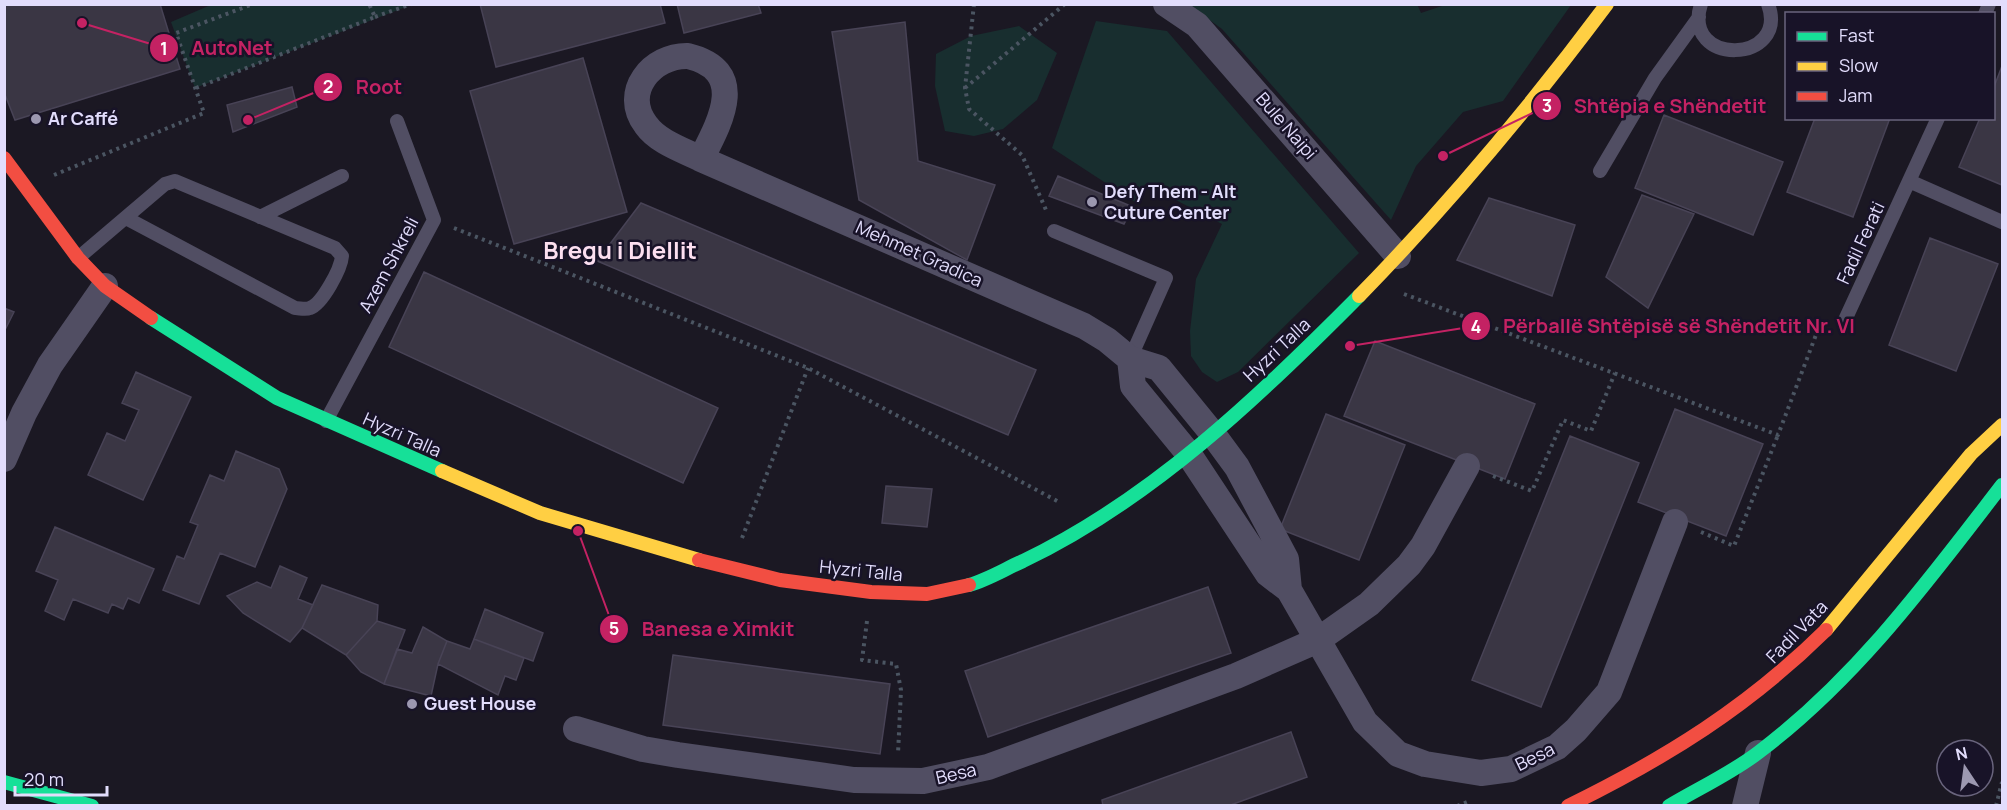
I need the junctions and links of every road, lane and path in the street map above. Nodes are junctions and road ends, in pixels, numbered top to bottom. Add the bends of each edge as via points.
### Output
1 (253, 4) edge
2 (411, 4) edge
3 (974, 4) edge
4 (1065, 4) edge
5 (1166, 4) edge
6 (1607, 4) edge
7 (1768, 4) edge
8 (371, 5) edge
9 (1699, 9) edge
10 (375, 17) junction
11 (195, 88) junction
12 (965, 88) junction
13 (1937, 120) edge
14 (397, 121) dead end
15 (4, 158) edge
16 (701, 159) dead end
17 (1600, 171) dead end
18 (53, 175) dead end
19 (342, 176) dead end
20 (1909, 181) junction
21 (260, 217) junction
22 (126, 218) junction
23 (434, 220) junction
24 (2002, 222) edge
25 (1054, 231) joint
26 (1398, 256) junction
27 (78, 258) junction
28 (1372, 282) junction
29 (105, 286) junction
30 (1845, 320) joint
31 (1130, 359) junction
32 (808, 368) junction
33 (1615, 373) junction
34 (326, 421) junction
35 (2001, 425) edge
36 (1212, 433) junction
37 (1778, 435) junction
38 (1188, 453) junction
39 (4, 459) edge
40 (1467, 466) joint
41 (2002, 485) edge
42 (1070, 508) dead end
43 (1675, 522) joint
44 (740, 543) dead end
45 (1289, 590) junction
46 (871, 592) junction
47 (1318, 640) junction
48 (576, 729) dead end
49 (1758, 753) junction
50 (4, 782) edge
51 (896, 782) junction
52 (2002, 782) edge
53 (92, 806) edge
54 (1568, 806) edge
55 (1669, 806) edge
56 (1745, 806) edge
57 (1996, 806) edge

1 - 11 path via 176,33
2 - 10 path
3 - 12 path
4 - 12 path
5 - 26 street, Bule Naipi via 1197,26
6 - 26 street, Hyzri Talla via 1536,100
7 - 9 lane via 1770,21 1760,42 1738,52 1716,47 1707,39
8 - 10 path
9 - 17 lane
10 - 11 path
11 - 18 path via 204,113
12 - 25 path via 969,109 1022,154
13 - 20 lane, Fadil Ferati
14 - 23 lane, Azem Shkreli
15 - 27 street, Hyzri Talla
16 - 31 street, Mehmet Gradica via 1084,326
19 - 21 lane
20 - 24 lane
20 - 30 lane, Fadil Ferati
21 - 22 lane via 175,181 165,184
21 - 22 lane via 335,248 342,256 341,266 317,304 308,310 296,308
22 - 27 lane
23 - 32 path
23 - 34 lane, Azem Shkreli
25 - 31 lane via 1166,278
26 - 28 street, Hyzri Talla
27 - 29 street, Hyzri Talla
28 - 33 path
28 - 36 street, Hyzri Talla
29 - 34 street, Hyzri Talla via 198,351 277,398
29 - 39 street via 50,365
30 - 37 path via 1825,311
31 - 36 street, Mehmet Gradica via 1159,369
31 - 38 street via 1133,386
32 - 42 path
32 - 44 path
33 - 37 path
33 - 40 path via 1591,431 1563,420 1532,491
34 - 46 street, Hyzri Talla via 540,513 730,569
35 - 54 street, Fadil Vata via 1965,462 1857,595 1775,681 1730,716 1673,751
36 - 38 street, Hyzri Talla
36 - 45 street, Besa via 1237,467 1286,559
37 - 43 path via 1734,546
38 - 45 street, Besa via 1268,574
38 - 46 street, Hyzri Talla via 1105,515 1005,571 953,590 901,595
40 - 47 street, Besa via 1409,565 1369,604
41 - 49 street via 1901,616 1853,668
43 - 47 street, Besa via 1609,692 1557,747 1511,770 1455,771 1398,754 1365,722
45 - 47 street, Besa
46 - 51 path via 862,660 896,664 901,690
47 - 51 street, Besa via 1236,676 1041,749 950,777
48 - 51 street, Besa via 678,755 854,780
49 - 55 street
49 - 56 street
50 - 53 street
52 - 57 path

